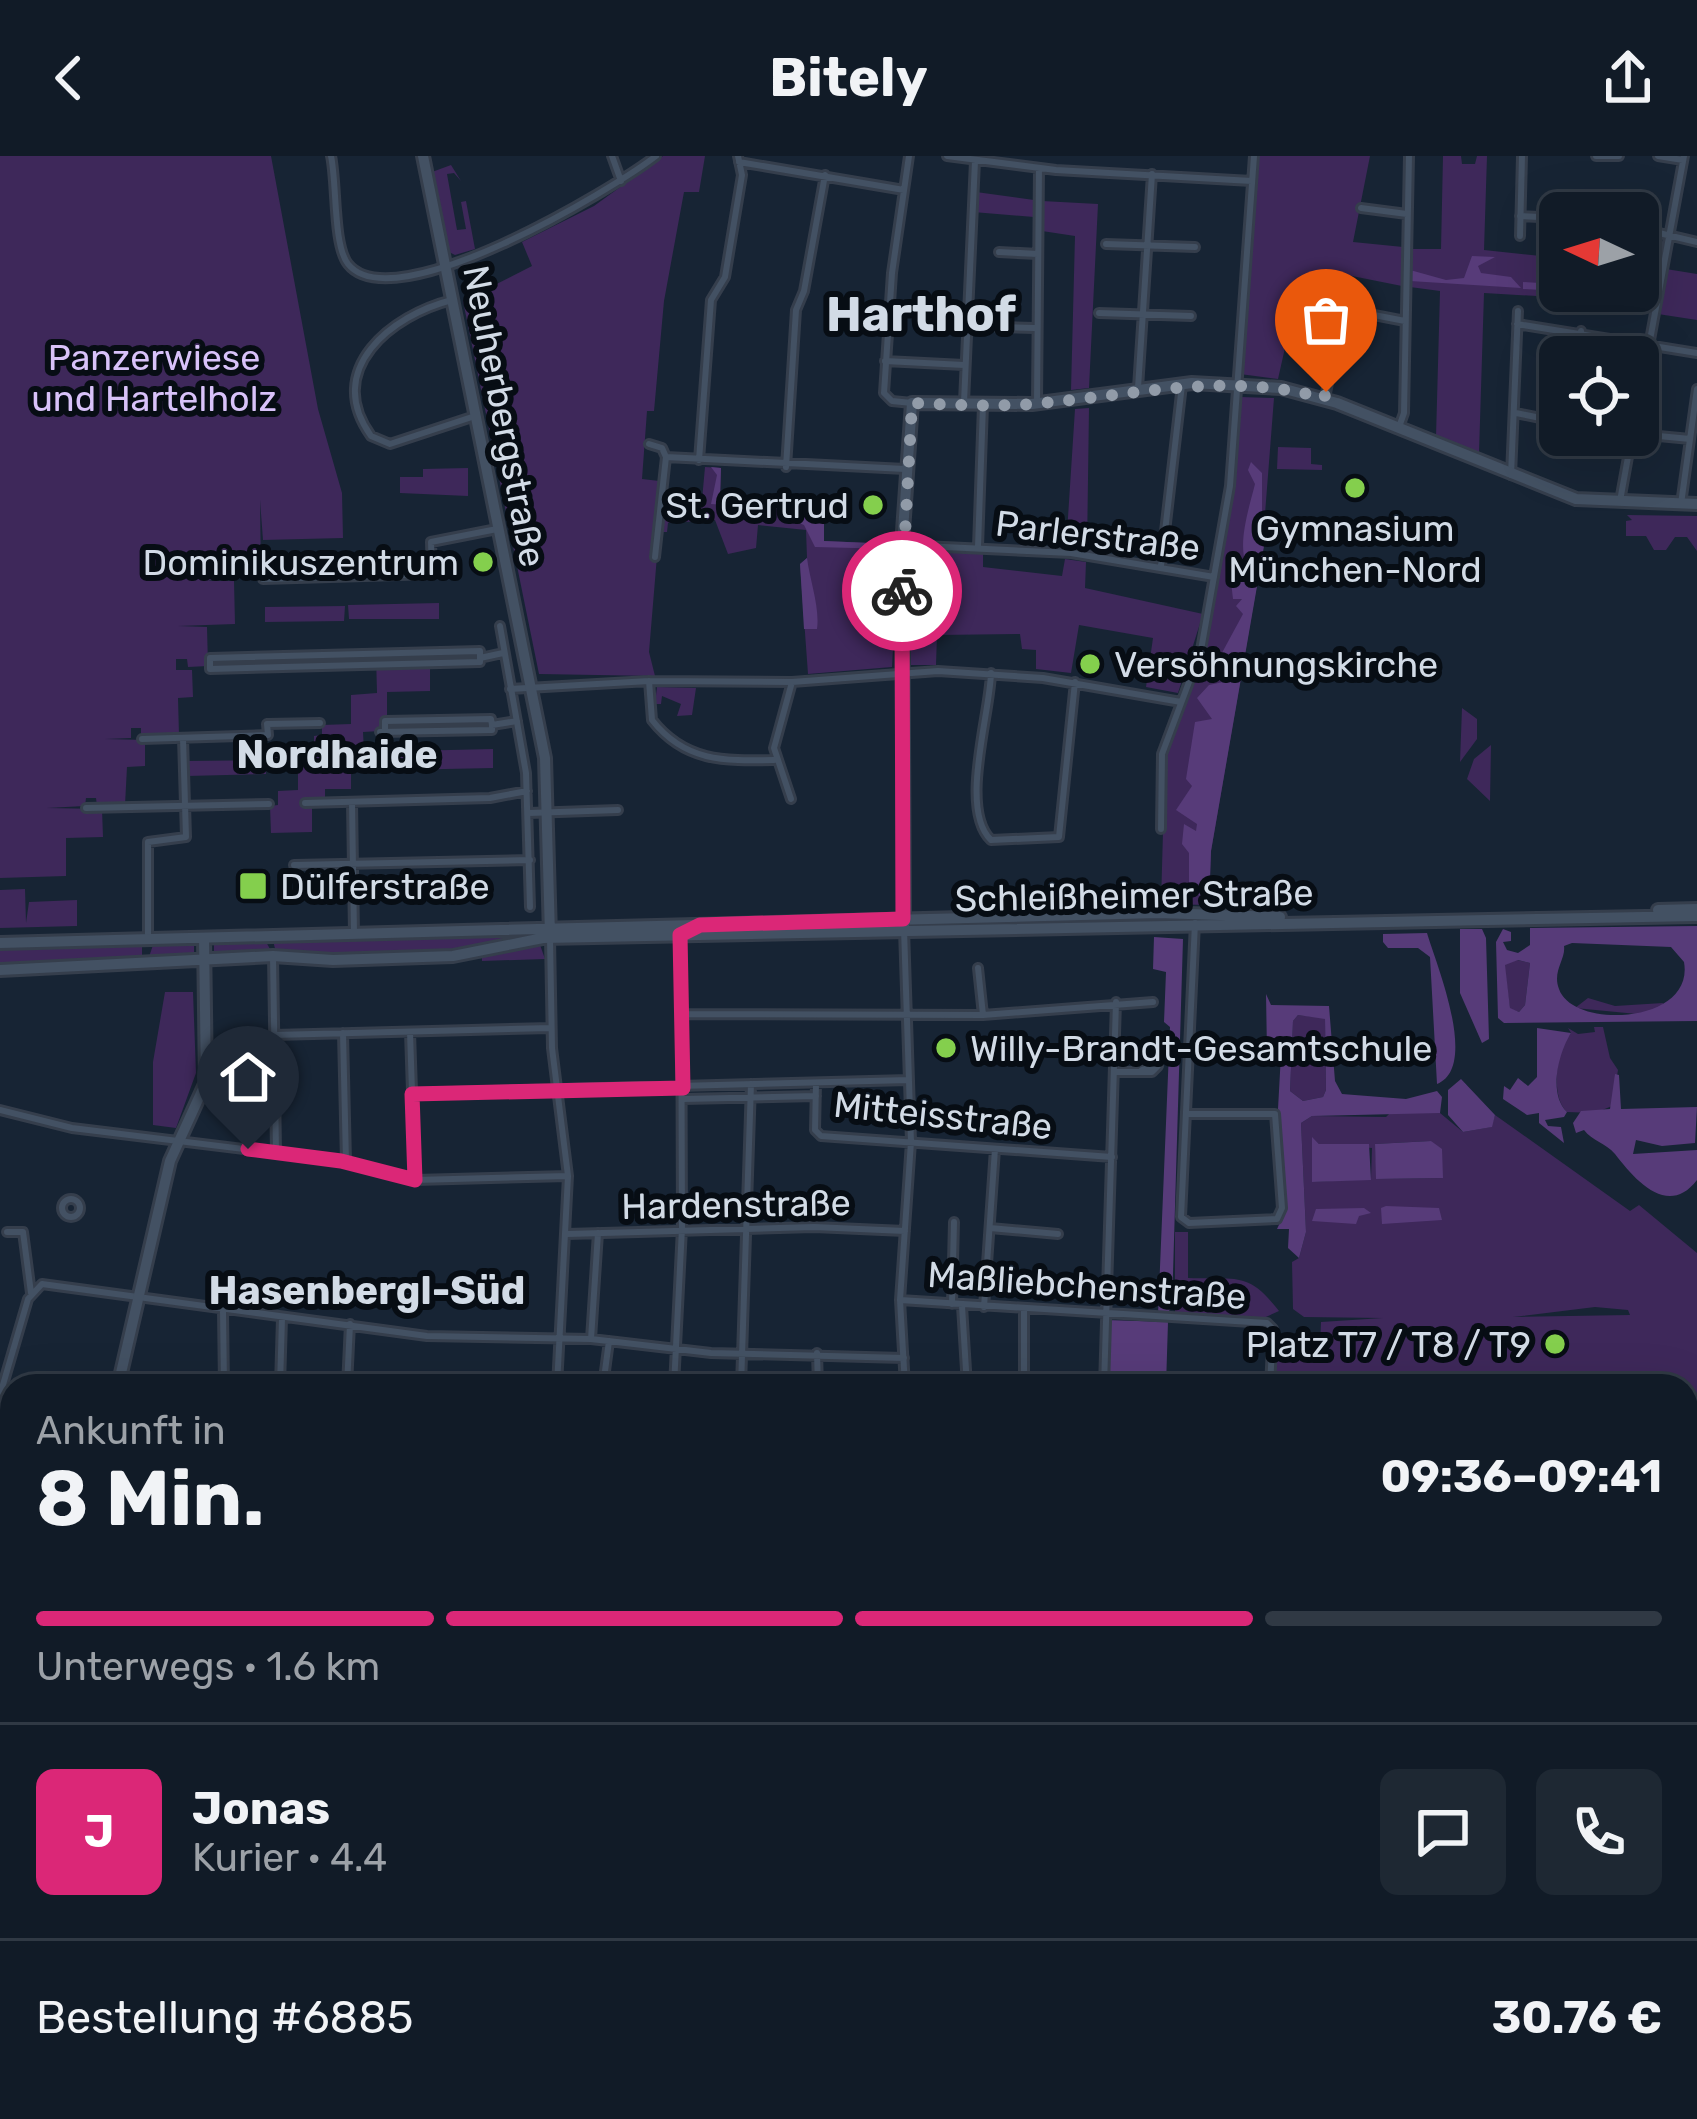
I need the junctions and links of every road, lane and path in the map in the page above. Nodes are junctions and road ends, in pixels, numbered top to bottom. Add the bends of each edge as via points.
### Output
1 (331, 156) edge
2 (423, 156) edge
3 (612, 156) edge
4 (656, 156) edge
5 (909, 156) edge
6 (946, 156) edge
7 (1255, 156) edge
8 (1409, 156) edge
9 (1522, 156) edge
10 (1596, 156) edge
11 (1658, 156) edge
12 (1617, 157) edge
13 (739, 159) edge
14 (975, 160) junction
15 (1683, 162) edge
16 (1039, 168) junction
17 (1697, 172) edge
18 (1152, 173) junction
19 (825, 176) junction
20 (622, 181) junction
21 (1252, 182) junction
22 (904, 190) junction
23 (1360, 208) dead end
24 (1407, 214) junction
25 (1520, 216) junction
26 (1539, 217) edge
27 (1659, 234) edge
28 (1520, 236) dead end
29 (1668, 236) junction
30 (1697, 242) edge
31 (1106, 244) dead end
32 (1148, 246) junction
33 (1196, 248) dead end
34 (999, 252) dead end
35 (1038, 254) junction
36 (445, 264) junction
37 (452, 300) junction
38 (1518, 311) dead end
39 (1099, 313) dead end
40 (1139, 315) junction
41 (1191, 316) dead end
42 (1405, 321) junction
43 (1517, 324) junction
44 (997, 327) dead end
45 (1034, 328) junction
46 (1581, 331) junction
47 (1580, 336) edge
48 (1609, 336) edge
49 (1649, 336) edge
50 (1659, 345) edge
51 (1697, 353) edge
52 (885, 362) junction
53 (964, 365) junction
54 (1183, 384) junction
55 (1241, 385) junction
56 (1697, 389) edge
57 (1139, 391) junction
58 (1324, 398) junction
59 (912, 403) junction
60 (1037, 404) junction
61 (963, 405) junction
62 (983, 406) junction
63 (1516, 413) junction
64 (475, 416) junction
65 (1539, 418) edge
66 (1397, 430) junction
67 (1659, 437) edge
68 (1690, 439) junction
69 (649, 444) dead end
70 (1630, 456) edge
71 (666, 457) junction
72 (699, 460) junction
73 (786, 466) junction
74 (905, 469) junction
75 (1511, 476) junction
76 (1681, 504) junction
77 (1697, 504) edge
78 (1620, 505) junction
79 (497, 529) junction
80 (902, 545) junction
81 (979, 547) junction
82 (655, 557) dead end
83 (431, 565) junction
84 (1161, 566) junction
85 (346, 567) junction
86 (346, 578) junction
87 (1216, 578) junction
88 (500, 626) dead end
89 (436, 652) junction
90 (403, 653) junction
91 (503, 653) junction
92 (339, 655) junction
93 (257, 657) junction
94 (480, 658) junction
95 (436, 663) junction
96 (404, 664) junction
97 (339, 665) junction
98 (258, 668) junction
99 (902, 671) junction
100 (991, 673) junction
101 (649, 681) junction
102 (792, 682) junction
103 (1075, 682) junction
104 (530, 687) junction
105 (510, 689) junction
106 (1181, 702) junction
107 (478, 720) junction
108 (517, 721) junction
109 (320, 723) dead end
110 (492, 725) junction
111 (479, 730) junction
112 (184, 738) junction
113 (142, 739) dead end
114 (774, 760) junction
115 (527, 791) junction
116 (791, 799) dead end
117 (352, 802) junction
118 (305, 803) dead end
119 (269, 804) dead end
120 (185, 806) junction
121 (86, 808) dead end
122 (618, 810) dead end
123 (549, 812) junction
124 (529, 813) junction
125 (1161, 829) dead end
126 (530, 860) junction
127 (352, 864) junction
128 (293, 865) dead end
129 (530, 908) dead end
130 (1697, 912) edge
131 (1194, 919) junction
132 (903, 924) junction
133 (700, 925) junction
134 (594, 932) junction
135 (550, 933) junction
136 (354, 934) junction
137 (680, 935) junction
138 (265, 936) junction
139 (148, 938) junction
140 (204, 938) junction
141 (0, 943) edge
142 (271, 956) junction
143 (204, 959) junction
144 (148, 964) junction
145 (978, 968) dead end
146 (0, 970) edge
147 (1115, 1002) junction
148 (1153, 1002) dead end
149 (683, 1014) junction
150 (907, 1014) junction
151 (982, 1015) junction
152 (551, 1028) junction
153 (410, 1032) junction
154 (343, 1034) junction
155 (274, 1035) junction
156 (1142, 1070) dead end
157 (1114, 1072) junction
158 (909, 1080) junction
159 (817, 1083) junction
160 (752, 1084) junction
161 (683, 1088) junction
162 (557, 1090) junction
163 (412, 1094) junction
164 (816, 1096) junction
165 (751, 1097) junction
166 (682, 1099) junction
167 (0, 1109) edge
168 (1187, 1114) junction
169 (180, 1141) junction
170 (911, 1142) junction
171 (995, 1149) junction
172 (276, 1152) junction
173 (1112, 1157) junction
174 (346, 1162) junction
175 (568, 1176) junction
176 (415, 1180) junction
177 (954, 1222) dead end
178 (748, 1228) junction
179 (990, 1228) junction
180 (682, 1231) junction
181 (905, 1231) junction
182 (7, 1232) dead end
183 (598, 1233) junction
184 (567, 1234) junction
185 (1058, 1234) dead end
186 (31, 1293) junction
187 (142, 1299) junction
188 (900, 1300) junction
189 (952, 1304) junction
190 (962, 1305) junction
191 (984, 1307) junction
192 (1024, 1310) junction
193 (223, 1311) junction
194 (1103, 1314) junction
195 (281, 1316) junction
196 (350, 1324) junction
197 (591, 1339) junction
198 (559, 1340) junction
199 (608, 1341) junction
200 (676, 1349) junction
201 (742, 1353) junction
202 (817, 1354) junction
203 (904, 1358) junction
204 (6, 1374) edge
205 (121, 1374) edge
206 (224, 1374) edge
207 (280, 1374) edge
208 (348, 1374) edge
209 (557, 1374) edge
210 (604, 1374) edge
211 (675, 1374) edge
212 (741, 1374) edge
213 (818, 1374) edge
214 (905, 1374) edge
215 (965, 1374) edge
216 (1024, 1374) edge
217 (1104, 1374) edge
218 (1270, 1374) edge

1 - 36 street via 340,245 351,268 379,279
2 - 36 main road, Neuherbergstraße
3 - 20 street
4 - 20 street
5 - 22 street
6 - 14 street
7 - 21 street
8 - 24 street
9 - 25 street
10 - 12 street
11 - 15 street
13 - 19 street
13 - 72 street via 725,278 711,300
14 - 16 street
14 - 53 street
15 - 17 street
15 - 29 street
16 - 18 street
16 - 35 street
18 - 21 street
18 - 32 street
19 - 22 street
19 - 73 street via 796,310
20 - 36 street via 533,232
21 - 55 street
22 - 52 street
23 - 24 street
24 - 42 street
25 - 26 street
25 - 28 street
27 - 29 street
29 - 30 street
29 - 49 street
31 - 32 street
32 - 33 street
32 - 40 street
34 - 35 street
35 - 45 street
36 - 37 main road, Neuherbergstraße
37 - 64 main road, Neuherbergstraße
37 - 64 street via 375,339 362,367 359,405 371,436 390,444
38 - 43 street
39 - 40 street
40 - 41 street
40 - 57 street
42 - 58 street via 1343,309
42 - 66 street
43 - 46 street
43 - 63 street
44 - 45 street
45 - 60 street
46 - 47 street
46 - 48 street
50 - 51 street
52 - 53 street
52 - 59 street via 886,398
53 - 61 street
54 - 55 main road
54 - 57 main road
54 - 84 street
55 - 58 main road
55 - 87 street
56 - 68 street
57 - 60 main road
58 - 66 main road
59 - 61 main road
59 - 74 main road
60 - 62 main road
61 - 62 main road
62 - 81 street
63 - 65 street
63 - 75 street
64 - 79 main road, Neuherbergstraße
66 - 75 main road
67 - 68 street
68 - 76 street
69 - 71 street
70 - 78 street
71 - 72 street
71 - 82 street
72 - 73 street
73 - 74 street
74 - 80 main road
75 - 78 main road
76 - 77 main road
76 - 78 main road
79 - 83 street via 431,542
79 - 104 main road, Neuherbergstraße
80 - 81 street, Parlerstraße
80 - 99 main road
81 - 84 street, Parlerstraße
83 - 85 street
83 - 86 street via 432,574
84 - 87 street, Parlerstraße
85 - 86 street
85 - 86 street via 262,568 262,579
87 - 106 street
88 - 91 street
89 - 90 street
89 - 94 street via 480,651
89 - 95 street
90 - 92 street
90 - 96 street
91 - 94 street
91 - 105 street
92 - 93 street
92 - 97 street
93 - 98 street
93 - 98 street via 210,658 210,669
94 - 95 street
95 - 96 street
96 - 97 street
97 - 98 street
99 - 100 street
99 - 102 street
99 - 132 main road
100 - 103 street
100 - 103 street via 977,778 991,840 1059,837
101 - 102 street
101 - 104 street
101 - 114 street via 652,720 691,753 714,761
102 - 114 street
103 - 106 street
104 - 105 street
104 - 123 main road, Neuherbergstraße
105 - 108 street
106 - 125 street via 1162,754
107 - 110 street
107 - 111 street
107 - 111 street via 385,721 382,732
108 - 110 street
108 - 115 street
109 - 112 street via 267,724 268,735
110 - 111 street
112 - 113 street
112 - 120 street
114 - 116 street
115 - 117 street
115 - 124 street
117 - 118 street
117 - 127 street
119 - 120 street
120 - 121 street
120 - 139 street via 185,840 148,842
122 - 123 street
123 - 124 street
123 - 135 main road, Neuherbergstraße
124 - 126 street
126 - 127 street
126 - 129 street
127 - 128 street
127 - 136 street
130 - 131 main road, Schleißheimer Straße
131 - 132 main road, Schleißheimer Straße
131 - 168 street
132 - 133 main road, Schleißheimer Straße
132 - 137 main road, Schleißheimer Straße
132 - 150 street
133 - 134 main road, Schleißheimer Straße
133 - 137 street
134 - 135 main road, Schleißheimer Straße
134 - 137 main road, Schleißheimer Straße
135 - 136 main road, Schleißheimer Straße
135 - 142 main road, Schleißheimer Straße via 453,956
135 - 152 street
136 - 138 main road, Schleißheimer Straße
137 - 149 street
138 - 140 main road, Schleißheimer Straße
138 - 142 main road
139 - 140 main road, Schleißheimer Straße
139 - 141 main road, Schleißheimer Straße
139 - 144 main road
140 - 143 main road
142 - 143 main road, Schleißheimer Straße
142 - 155 street
143 - 144 main road, Schleißheimer Straße
143 - 169 main road via 206,1082
144 - 146 main road, Schleißheimer Straße
145 - 151 street
147 - 148 street
147 - 151 street
147 - 157 street
149 - 150 street
149 - 161 street
150 - 151 street
150 - 158 street
152 - 153 street
152 - 162 street
153 - 154 street
153 - 163 street
154 - 155 street
154 - 174 street
155 - 172 street
156 - 157 street
157 - 173 street
158 - 159 street
158 - 170 street
159 - 160 street
159 - 164 street, Mitteisstraße
160 - 161 street
160 - 165 street
161 - 162 street
161 - 166 street
162 - 163 street
162 - 175 street
163 - 176 street
164 - 165 street
164 - 170 street, Mitteisstraße via 817,1135
165 - 166 street
165 - 178 street
166 - 180 street
167 - 169 street via 72,1128
168 - 168 street via 1274,1114 1282,1208 1274,1220 1184,1222
169 - 172 street
169 - 187 main road
170 - 171 street, Mitteisstraße
170 - 181 street
171 - 173 street, Mitteisstraße
171 - 179 street
172 - 174 street
173 - 194 street
174 - 176 street
175 - 176 street
175 - 184 street
177 - 189 street
178 - 180 street, Hardenstraße
178 - 181 street, Hardenstraße
178 - 201 street
179 - 185 street
179 - 191 street
180 - 183 street, Hardenstraße
180 - 200 street
181 - 188 street
182 - 186 street via 23,1232
183 - 184 street, Hardenstraße
183 - 197 street
184 - 198 street
186 - 187 street via 62,1284
186 - 204 street
187 - 193 street
187 - 205 main road
188 - 189 street, Maßliebchenstraße
188 - 203 street
189 - 190 street, Maßliebchenstraße
190 - 191 street, Maßliebchenstraße
190 - 215 street
191 - 192 street, Maßliebchenstraße
192 - 194 street, Maßliebchenstraße
192 - 216 street
193 - 195 street
193 - 206 street
194 - 217 street
194 - 218 street, Maßliebchenstraße via 1271,1324
195 - 196 street
195 - 207 street
196 - 198 street via 427,1336
196 - 208 street
197 - 198 street
197 - 199 street
198 - 209 street
199 - 200 street
199 - 210 street
200 - 201 street
200 - 211 street
201 - 202 street
201 - 212 street
202 - 203 street
202 - 213 street
203 - 214 street

